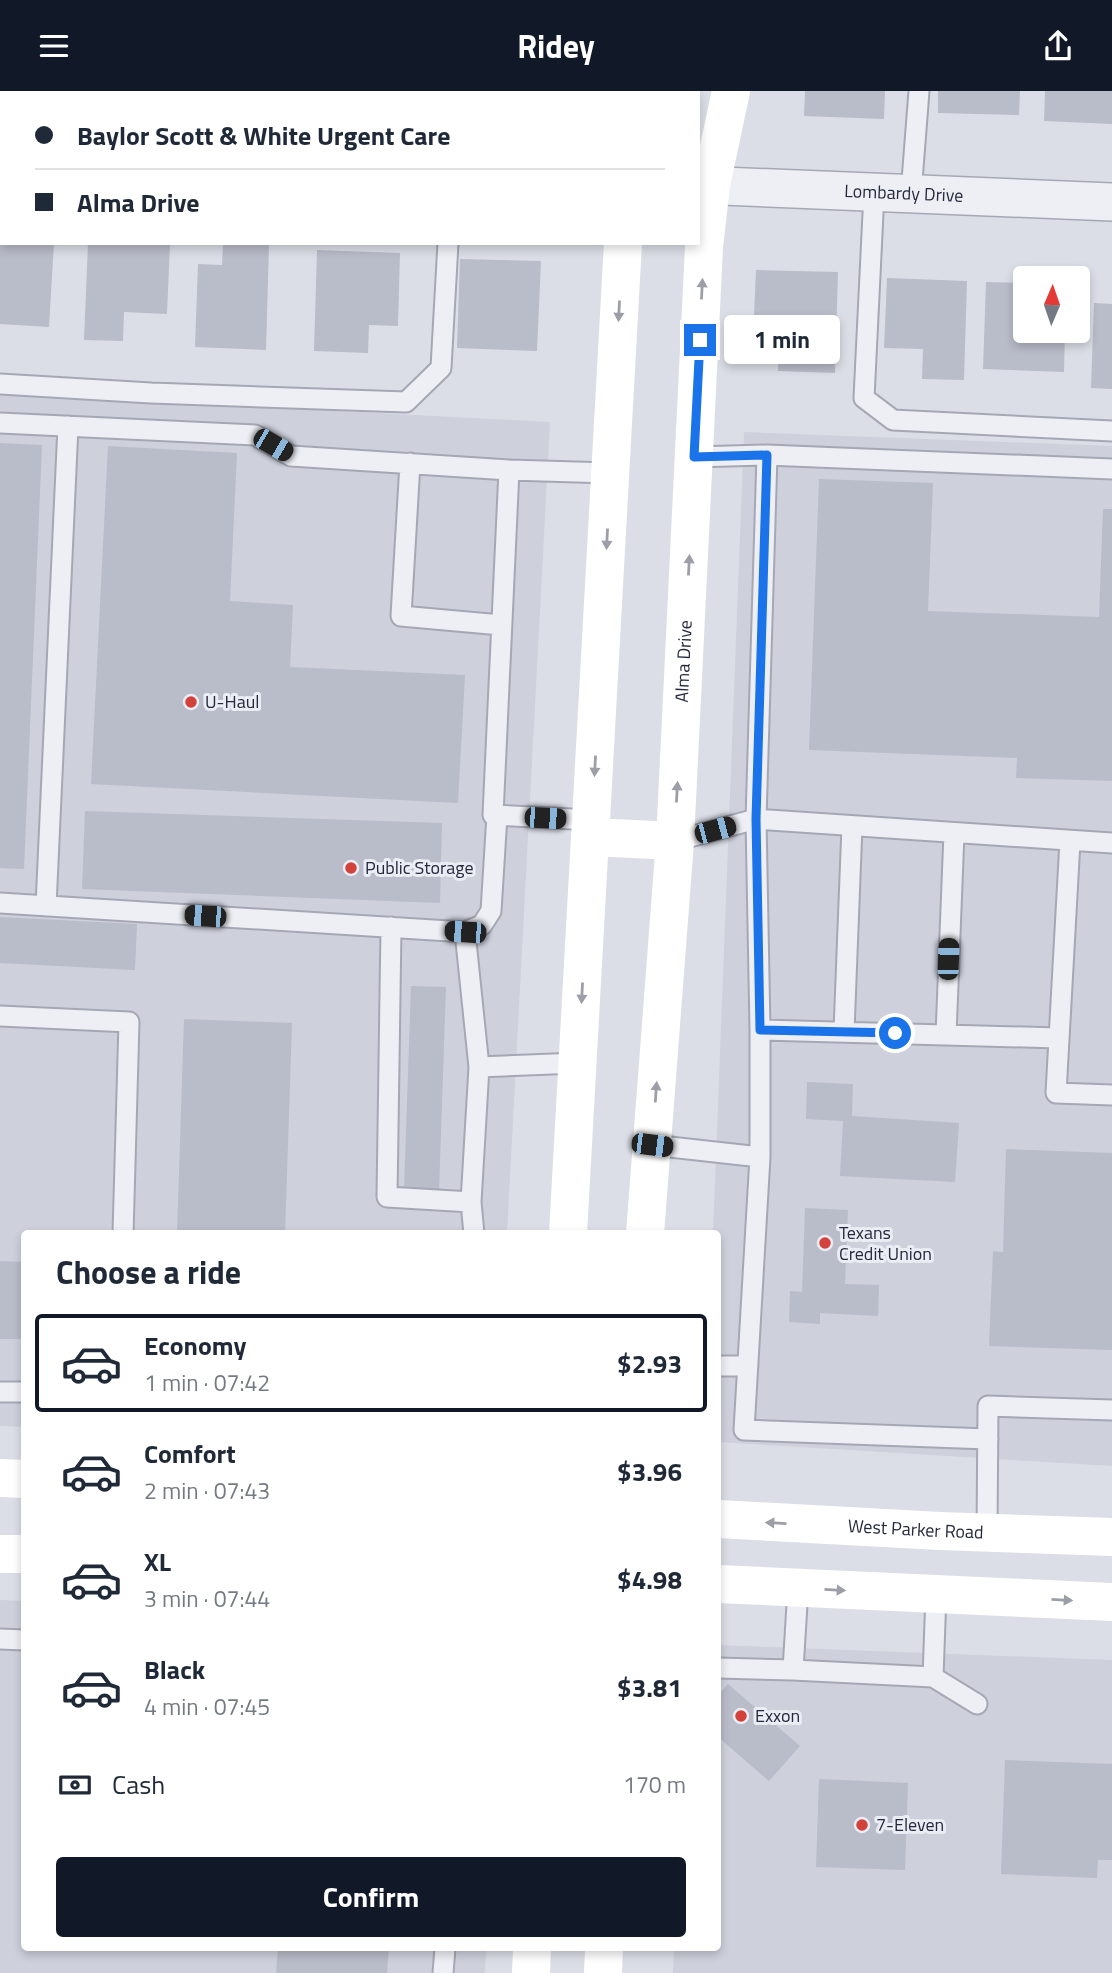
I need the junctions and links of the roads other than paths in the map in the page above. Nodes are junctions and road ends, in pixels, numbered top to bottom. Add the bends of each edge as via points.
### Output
1 (731, 91) edge
2 (919, 91) edge
3 (705, 185) edge
4 (874, 193) junction
5 (911, 194) junction
6 (1112, 202) edge
7 (448, 245) edge
8 (623, 245) edge
9 (0, 384) edge
10 (0, 423) edge
11 (68, 426) junction
12 (1112, 431) edge
13 (767, 455) junction
14 (694, 457) junction
15 (410, 463) junction
16 (1112, 469) edge
17 (509, 470) junction
18 (610, 473) junction
19 (501, 625) junction
20 (498, 815) junction
21 (756, 819) junction
22 (852, 825) junction
23 (591, 828) junction
24 (954, 832) junction
25 (675, 841) junction
26 (1070, 841) junction
27 (1112, 843) edge
28 (0, 903) edge
29 (46, 906) junction
30 (391, 927) junction
31 (465, 932) junction
32 (0, 1016) edge
33 (760, 1030) junction
34 (844, 1031) junction
35 (946, 1035) junction
36 (1059, 1038) junction
37 (578, 1063) junction
38 (478, 1067) junction
39 (1112, 1094) edge
40 (652, 1145) junction
41 (760, 1157) junction
42 (471, 1202) junction
43 (123, 1230) edge
44 (474, 1230) edge
45 (568, 1230) edge
46 (645, 1230) edge
47 (721, 1366) edge
48 (748, 1366) junction
49 (0, 1392) edge
50 (21, 1392) edge
51 (1112, 1410) edge
52 (988, 1439) junction
53 (0, 1478) edge
54 (21, 1479) edge
55 (721, 1519) edge
56 (987, 1532) junction
57 (1112, 1537) edge
58 (0, 1554) edge
59 (21, 1554) edge
60 (721, 1584) edge
61 (798, 1588) junction
62 (936, 1594) junction
63 (1112, 1602) edge
64 (0, 1639) edge
65 (21, 1640) edge
66 (721, 1668) edge
67 (793, 1670) junction
68 (933, 1677) junction
69 (977, 1704) dead end
70 (445, 1951) edge
71 (532, 1951) edge
72 (604, 1951) edge
73 (443, 1973) edge
74 (531, 1973) edge
75 (603, 1973) edge

1 - 3 main road, Alma Drive
2 - 5 lane
3 - 4 street, Lombardy Drive
14 -> 3 main road, Alma Drive
4 - 5 street, Lombardy Drive
4 - 12 lane via 864,398 893,420
5 - 6 street, Lombardy Drive
7 - 9 lane via 441,368 406,402
8 -> 18 main road
10 - 11 lane
11 - 15 lane via 255,435 291,456
11 - 29 lane
13 - 14 lane
13 - 16 lane
13 - 21 lane
25 -> 14 main road, Alma Drive
15 - 17 lane
15 - 19 lane via 401,616
17 - 18 lane
17 - 19 lane
18 -> 23 main road
19 - 20 lane via 493,815
20 - 23 lane
20 - 31 lane via 491,911 482,925
21 - 22 lane
21 - 25 lane
21 - 33 lane
22 - 24 lane
22 - 34 lane
23 - 25 main road
23 -> 37 main road
24 - 26 lane
24 - 35 lane
40 -> 25 main road, Alma Drive
26 - 27 lane
26 - 36 lane
28 - 29 lane
29 - 30 lane
30 - 31 lane
30 - 42 lane via 387,1197
31 - 38 lane
32 - 43 lane via 129,1022
33 - 34 lane
33 - 41 lane
34 - 35 lane
35 - 36 lane
36 - 39 lane via 1056,1093
37 - 38 lane
37 - 45 main road
38 - 42 lane
40 - 41 lane
40 - 46 main road, Alma Drive
41 - 48 lane
42 - 44 lane
47 - 48 lane
48 - 52 lane via 744,1430
49 - 50 lane
51 - 52 lane via 988,1406
52 - 56 lane
53 - 54 main road
56 -> 55 main road, West Parker Road
56 - 57 main road, West Parker Road
58 - 59 main road
60 - 61 main road
61 -> 62 main road
61 - 67 lane
62 -> 63 main road
62 - 68 lane
64 - 65 lane
66 - 67 lane
67 - 68 lane
68 - 69 lane
70 - 73 lane
71 - 74 main road
72 - 75 main road

